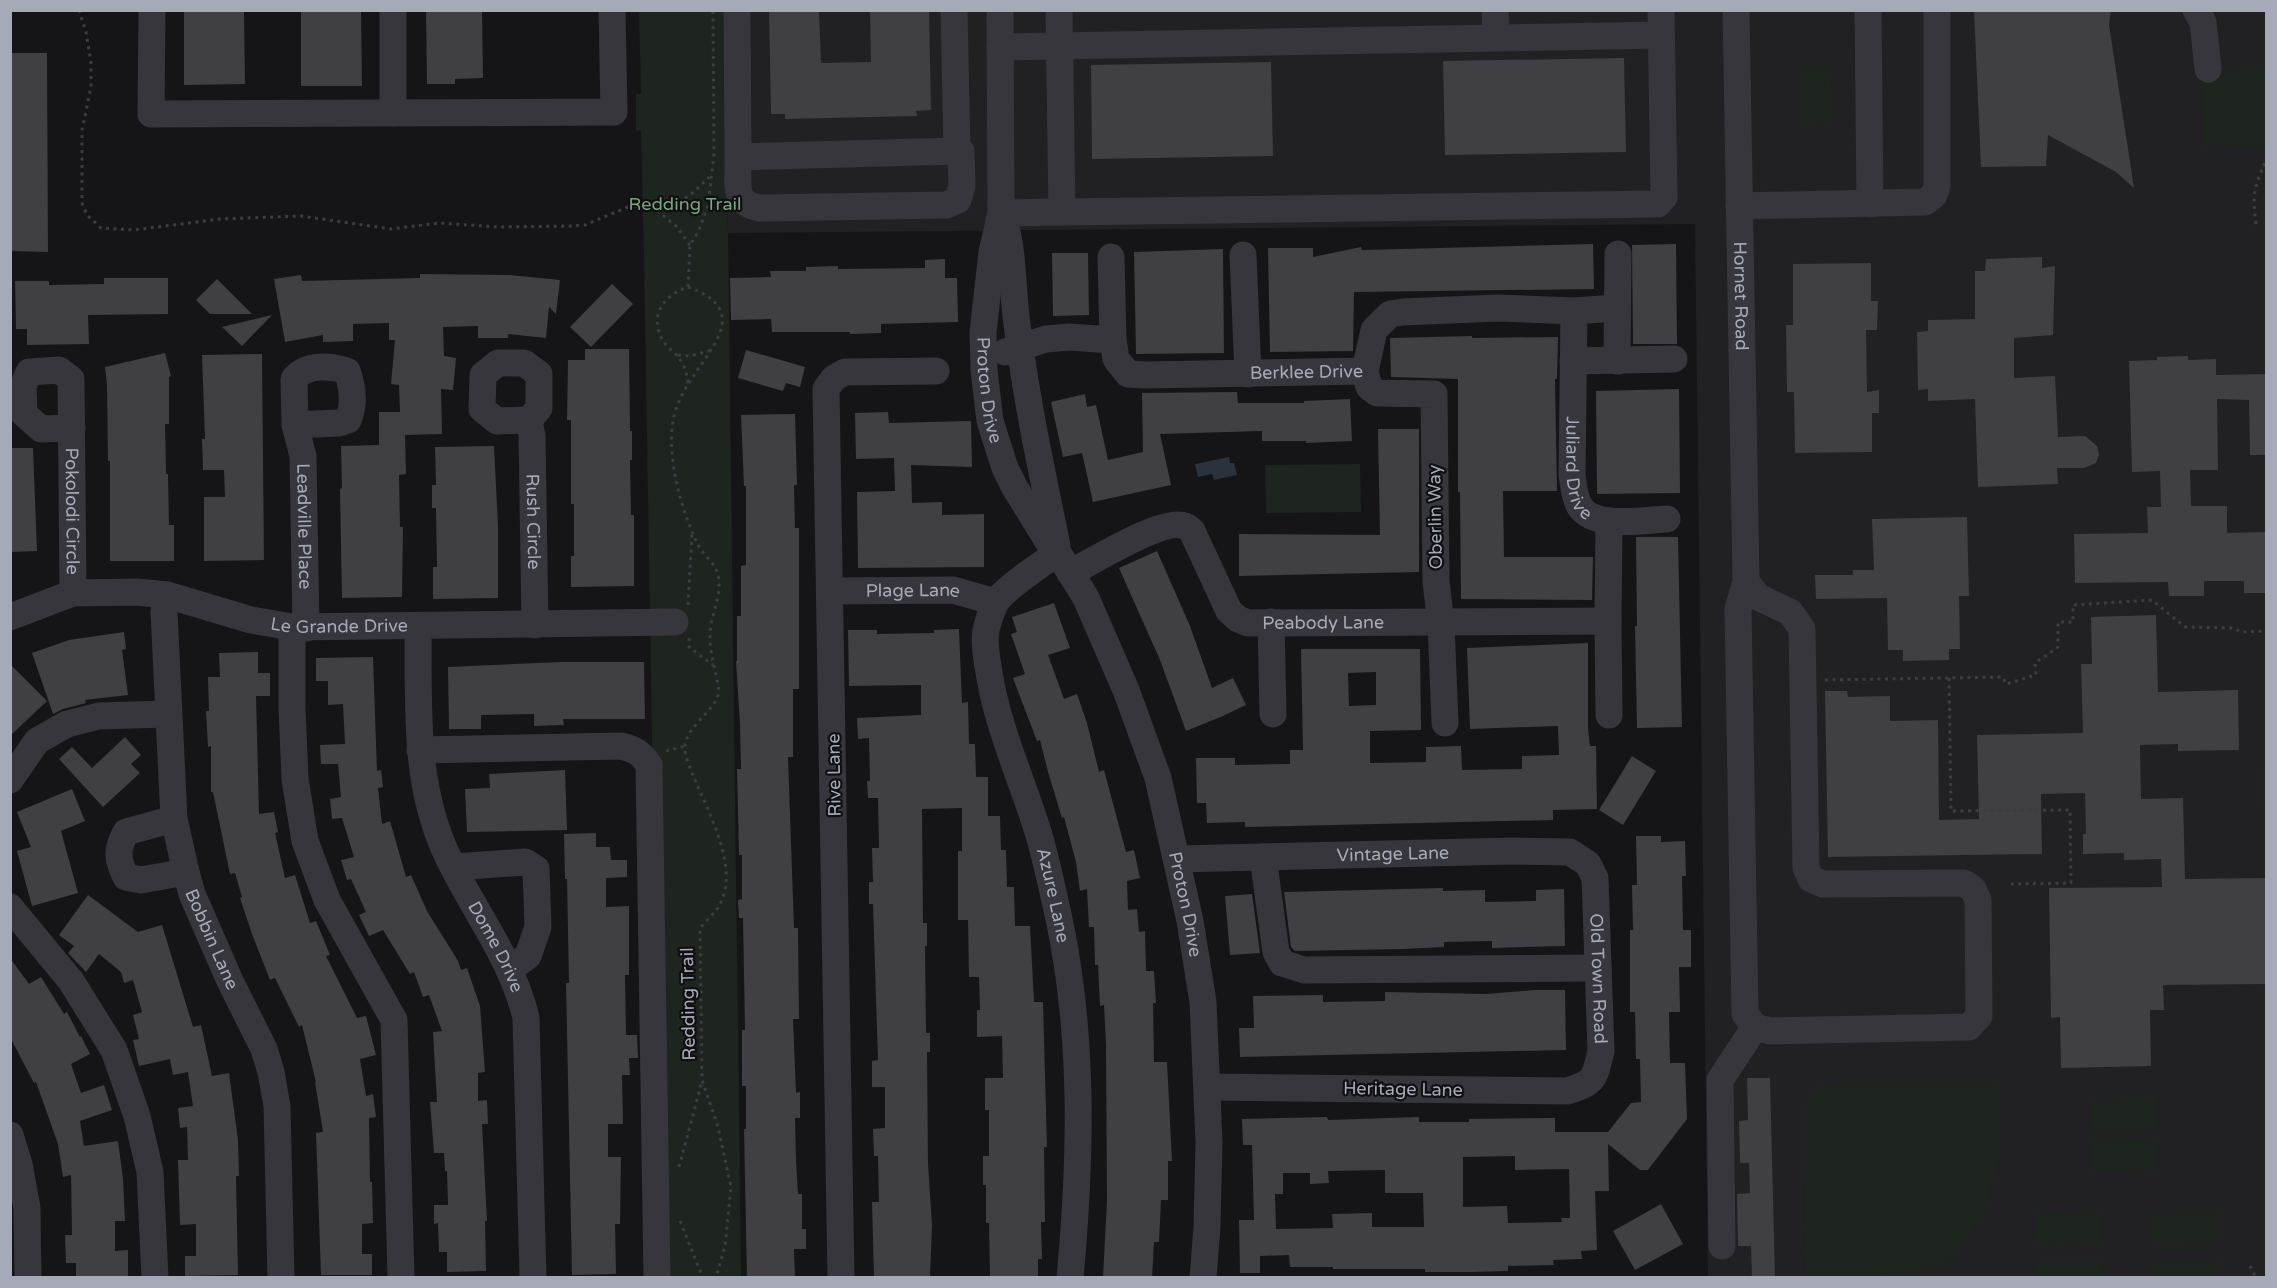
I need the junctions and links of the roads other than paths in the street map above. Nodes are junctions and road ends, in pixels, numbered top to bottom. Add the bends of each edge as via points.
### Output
1 (152, 10) edge
2 (393, 10) edge
3 (612, 10) edge
4 (737, 10) edge
5 (954, 10) edge
6 (1000, 10) edge
7 (1059, 10) edge
8 (1495, 10) edge
9 (1736, 10) edge
10 (1868, 10) edge
11 (1937, 10) edge
12 (2196, 10) edge
13 (1661, 23) edge
14 (1496, 37) junction
15 (1059, 46) junction
16 (1000, 47) junction
17 (2208, 69) dead end
18 (393, 113) junction
19 (1002, 149) junction
20 (959, 151) junction
21 (738, 157) junction
22 (1870, 204) junction
23 (1739, 206) junction
24 (1062, 212) junction
25 (1001, 213) junction
26 (1618, 254) dead end
27 (1243, 255) dead end
28 (1111, 257) dead end
29 (1616, 308) junction
30 (1574, 311) junction
31 (1113, 340) junction
32 (1020, 348) junction
33 (984, 357) junction
34 (1674, 359) dead end
35 (1573, 361) junction
36 (1617, 362) junction
37 (936, 371) dead end
38 (1365, 371) junction
39 (1248, 374) junction
40 (529, 420) dead end
41 (295, 425) dead end
42 (72, 428) dead end
43 (1666, 519) dead end
44 (1609, 522) junction
45 (1064, 563) junction
46 (1746, 581) junction
47 (831, 591) junction
48 (73, 593) junction
49 (167, 594) junction
50 (995, 602) junction
51 (10, 617) edge
52 (684, 621) road end
53 (1608, 621) junction
54 (1271, 622) junction
55 (1441, 623) junction
56 (535, 625) junction
57 (299, 627) junction
58 (418, 627) junction
59 (167, 714) junction
60 (1273, 714) dead end
61 (1609, 715) dead end
62 (1445, 723) dead end
63 (420, 750) junction
64 (10, 780) edge
65 (174, 819) junction
66 (1263, 857) junction
67 (1177, 859) junction
68 (454, 867) junction
69 (186, 872) junction
70 (1595, 878) joint
71 (10, 907) edge
72 (1598, 968) junction
73 (510, 969) junction
74 (1755, 1028) junction
75 (1594, 1078) joint
76 (1208, 1087) junction
77 (10, 1135) edge
78 (1722, 1246) dead end
79 (28, 1278) edge
80 (155, 1278) edge
81 (281, 1278) edge
82 (401, 1278) edge
83 (533, 1278) edge
84 (657, 1278) edge
85 (841, 1278) edge
86 (1070, 1278) edge
87 (1203, 1278) edge

1 - 18 street via 152,114
2 - 18 street
3 - 18 street via 614,112
4 - 21 street
5 - 20 street
6 - 16 street, Proton Drive
7 - 15 street
8 - 14 street
9 - 23 street, Hornet Road
10 - 22 street
11 - 22 street via 1934,195 1925,202
12 - 17 street via 2203,22
13 - 14 street
13 - 24 street via 1664,197 1658,204
14 - 15 street
15 - 16 street
15 - 24 street
16 - 19 street, Proton Drive
19 - 20 street
19 - 25 street, Proton Drive
20 - 21 street
20 - 21 street via 962,186 958,200 946,205 749,206 741,201
22 - 23 street
23 - 46 street, Hornet Road
24 - 25 street
25 - 32 street, Proton Drive via 1008,235
25 - 33 street, Proton Drive via 987,291
26 - 29 street
27 - 39 street
28 - 31 street
29 - 30 street, Berklee Drive
29 - 36 street
30 - 35 street, Juliard Drive
30 - 38 street, Berklee Drive via 1498,308 1390,314 1374,330
31 - 32 street via 1069,337 1046,339
31 - 39 street, Berklee Drive via 1116,359 1128,374
32 - 33 street
32 - 45 street, Proton Drive via 1031,423
33 - 45 street, Proton Drive via 990,421 1005,468 1026,508
34 - 36 street
35 - 36 street
35 - 44 street, Juliard Drive via 1575,496 1581,509
37 - 47 street, Rive Lane via 845,372 826,389
38 - 39 street, Berklee Drive
38 - 55 street, Oberlin Way via 1369,387 1377,393 1434,394 1436,582
40 - 56 street, Rush Circle
41 - 57 street, Leadville Place via 303,456
42 - 48 street, Pokolodi Circle
43 - 44 street
44 - 53 street, Juliard Drive
45 - 50 street via 1030,571
45 - 54 street, Peabody Lane via 1168,525 1184,525 1192,531 1229,611 1248,623
45 - 67 street, Proton Drive via 1086,598 1126,690 1158,778
46 - 74 street, Hornet Road via 1738,609 1745,1014
46 - 74 street via 1758,597 1790,612 1802,629 1806,868 1810,879 1823,884 1964,883 1973,889 1978,900 1979,1016 1969,1027 1770,1031
47 - 50 street, Plage Lane via 953,590
47 - 85 street, Rive Lane
48 - 49 street, Le Grande Drive
48 - 51 street, Le Grande Drive
49 - 57 street, Le Grande Drive via 251,620
49 - 59 street, Bobbin Lane
50 - 86 street, Azure Lane via 986,630 990,687 1040,837 1059,921 1077,1055 1077,1197
52 - 56 street, Le Grande Drive
53 - 55 street, Peabody Lane
53 - 61 street, Juliard Drive
54 - 55 street, Peabody Lane
54 - 60 street
55 - 62 street, Oberlin Way
56 - 58 street, Le Grande Drive
57 - 58 street, Le Grande Drive
57 - 82 street, Leadville Place via 292,708 295,779 305,841 327,900 394,1020
58 - 63 street, Dome Drive
59 - 64 street via 99,716 67,724 37,741
59 - 65 street, Bobbin Lane
63 - 68 street, Dome Drive via 432,817
63 - 84 street via 621,746 634,748 649,765
65 - 69 street, Bobbin Lane
65 - 69 street via 126,832 117,860 126,877 141,880
66 - 67 street, Vintage Lane
66 - 70 street, Vintage Lane via 1570,852 1588,864
66 - 72 street via 1276,952 1282,963 1304,970
67 - 76 street, Proton Drive via 1203,1002
68 - 73 street, Dome Drive
68 - 73 street via 525,862 536,869 538,927 528,956
69 - 81 street, Bobbin Lane via 192,894 271,1072 277,1106
70 - 72 street, Old Town Road
71 - 80 street via 71,981 114,1050 137,1116 150,1172
72 - 75 street, Old Town Road via 1601,1051
73 - 83 street, Dome Drive via 526,1018
74 - 78 street via 1720,1080
75 - 76 street, Heritage Lane via 1567,1091
76 - 87 street, Proton Drive
77 - 79 street via 27,1208

